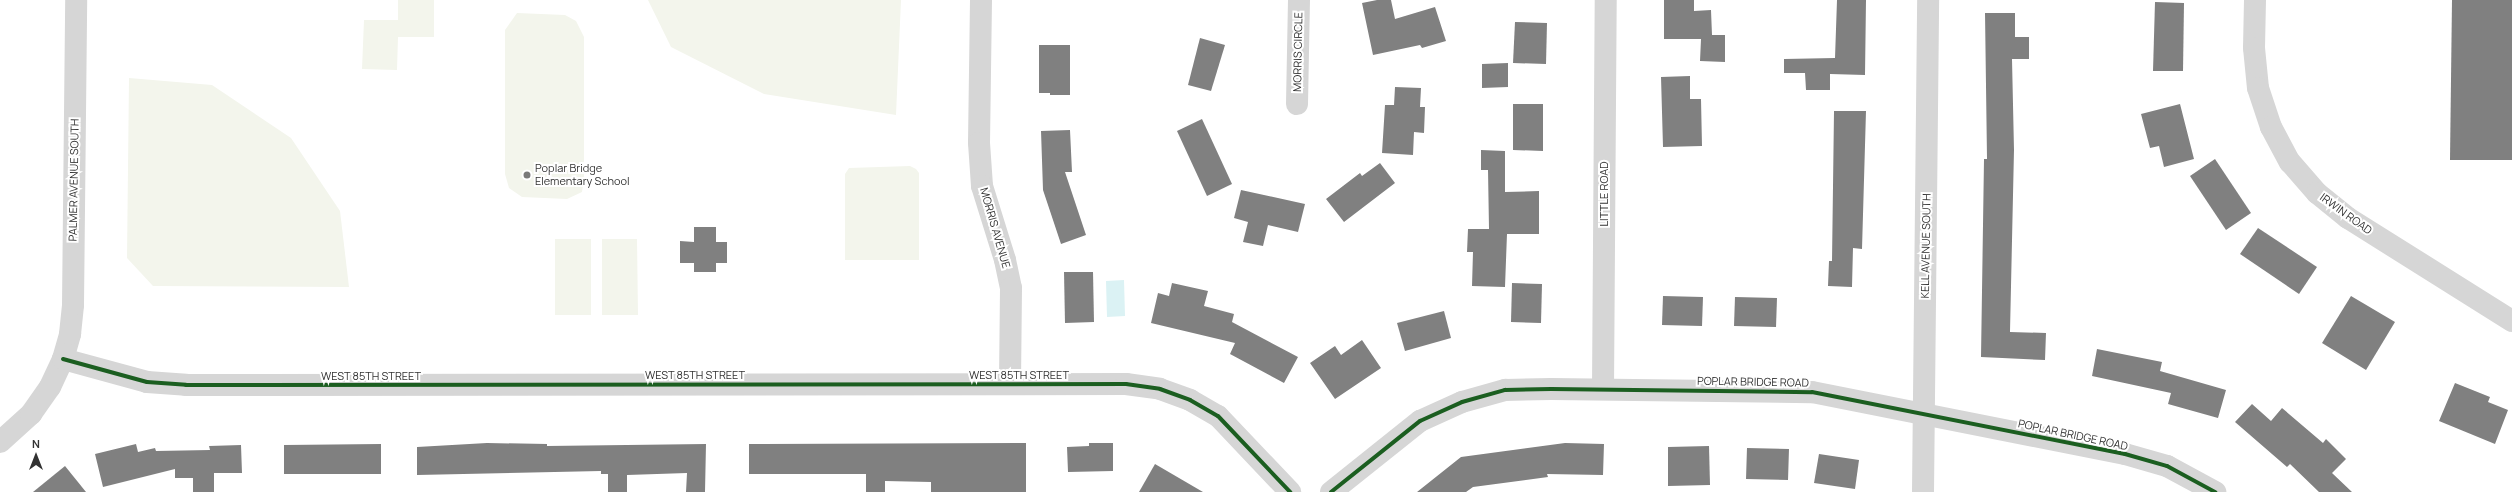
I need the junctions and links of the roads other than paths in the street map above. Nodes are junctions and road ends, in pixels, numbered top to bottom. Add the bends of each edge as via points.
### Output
1 (76, 0) edge
2 (981, 0) edge
3 (1299, 0) edge
4 (1606, 0) edge
5 (1928, 0) edge
6 (2255, 0) edge
7 (1297, 104) dead end
8 (2512, 321) edge
9 (63, 359) junction
10 (1010, 384) junction
11 (1603, 389) junction
12 (1924, 414) junction
13 (0, 442) edge
14 (1290, 492) edge
15 (1330, 492) edge
16 (1923, 492) edge
17 (2215, 492) edge

1 - 9 street, PALMER AVENUE SOUTH via 73,305 70,334
2 - 10 street, MORRIS AVENUE via 979,143 982,186 1011,288
3 - 7 street, MORRIS CIRCLE
4 - 11 street, LITTLE ROAD
5 - 12 street, KELL AVENUE SOUTH
6 - 8 street, IRWIN ROAD via 2254,48 2258,88 2271,127 2290,162 2317,193 2348,218
9 - 10 street, WEST 85TH STREET via 147,382 186,385
9 - 13 street, PALMER AVENUE SOUTH via 50,387 31,414
10 - 14 street, WEST 85TH STREET via 1126,384 1160,389 1190,400 1218,416
11 - 12 street, POPLAR BRIDGE ROAD via 1812,392
11 - 15 street, POPLAR BRIDGE ROAD via 1505,390 1462,402 1420,420
12 - 16 street, KELL AVENUE SOUTH
12 - 17 street, POPLAR BRIDGE ROAD via 2125,454 2167,466

